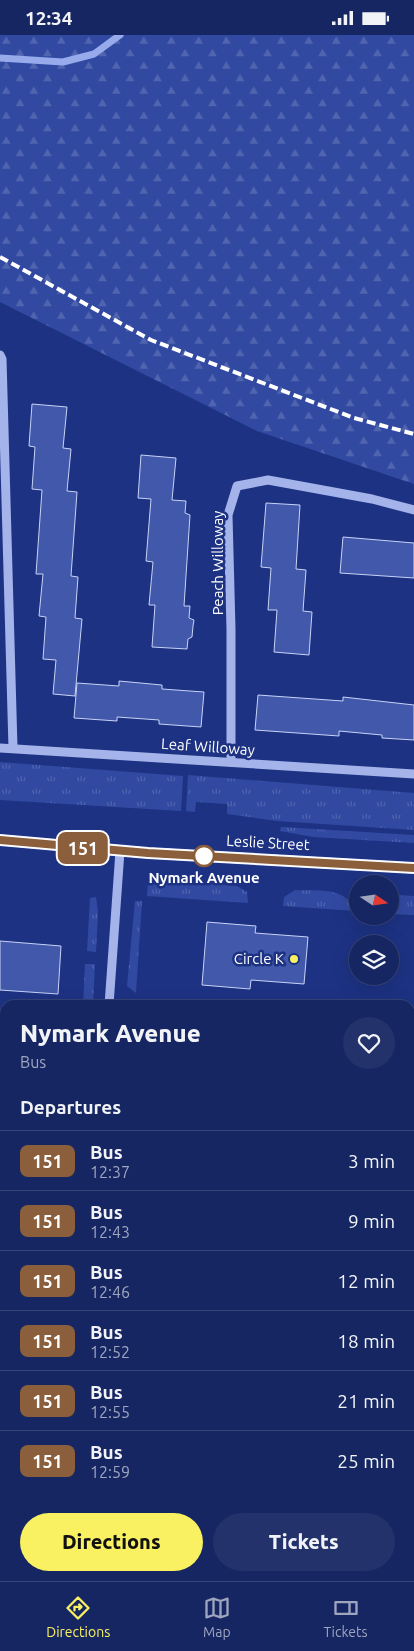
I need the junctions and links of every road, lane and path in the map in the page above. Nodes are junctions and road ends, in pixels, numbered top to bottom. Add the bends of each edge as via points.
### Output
1 (1, 357) edge
2 (414, 510) edge
3 (0, 747) edge
4 (14, 748) junction
5 (231, 762) junction
6 (414, 774) edge
7 (0, 840) edge
8 (120, 851) junction
9 (414, 868) edge
10 (109, 1000) edge

1 - 4 street
2 - 5 street, Peach Willoway via 268,480 237,486 228,515
3 - 4 street, Leaf Willoway
4 - 5 street, Leaf Willoway
5 - 6 street, Leaf Willoway
7 - 8 main road, Leslie Street
8 - 9 main road, Leslie Street
8 - 10 street

